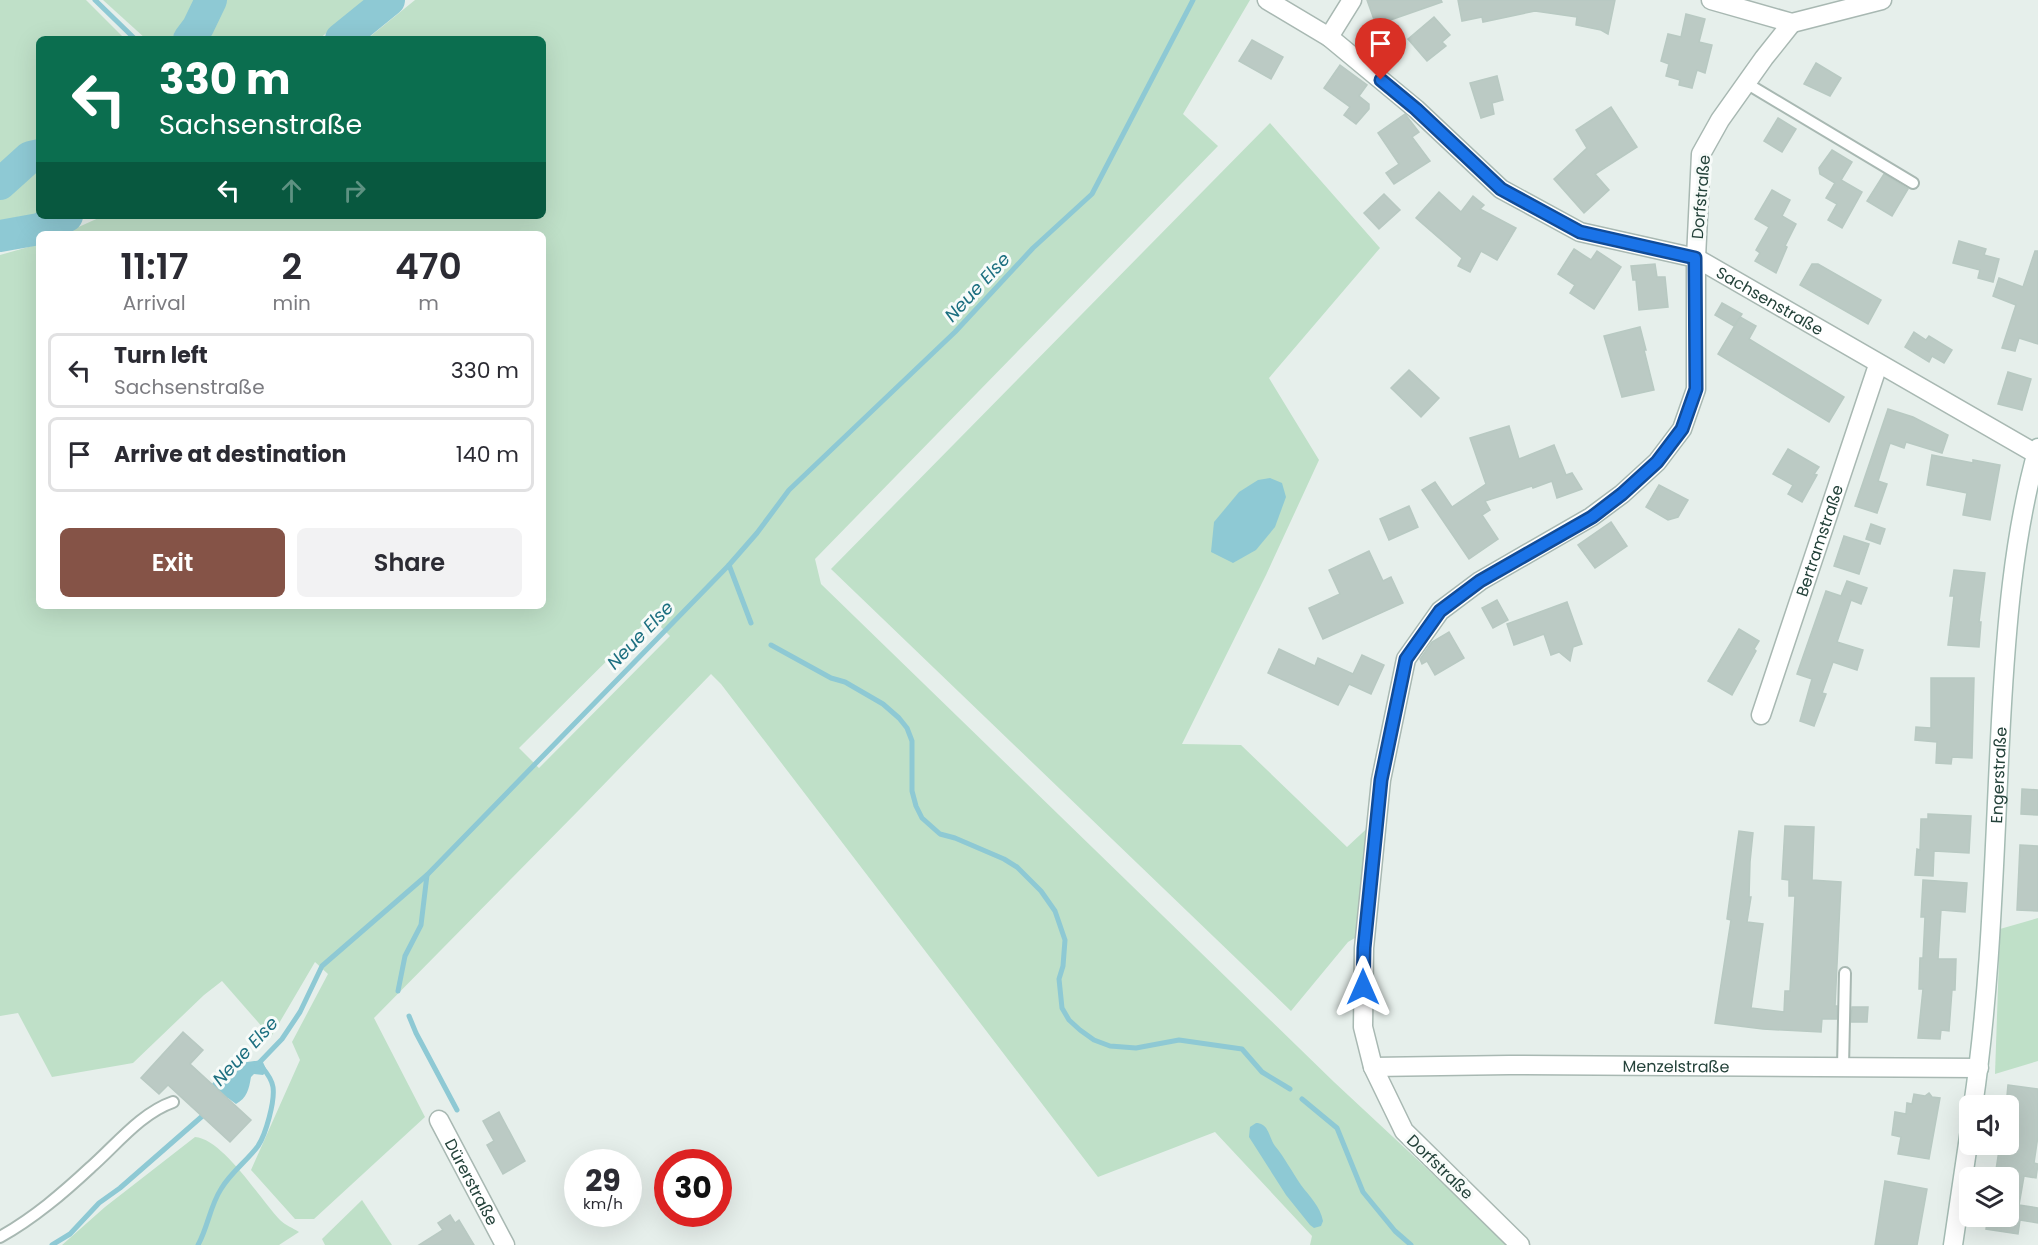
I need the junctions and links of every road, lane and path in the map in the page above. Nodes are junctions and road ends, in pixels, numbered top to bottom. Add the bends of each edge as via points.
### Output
1 (1267, 0) edge
2 (1352, 0) edge
3 (1711, 0) edge
4 (1882, 0) edge
5 (1792, 23) junction
6 (1329, 37) junction
7 (1746, 83) junction
8 (1913, 183) dead end
9 (1695, 258) junction
10 (1878, 365) junction
11 (2037, 453) edge
12 (1761, 715) dead end
13 (1845, 973) dead end
14 (1373, 1067) junction
15 (1843, 1067) junction
16 (1979, 1068) junction
17 (1975, 1095) edge
18 (173, 1102) dead end
19 (439, 1120) dead end
20 (1966, 1155) edge
21 (0, 1237) edge
22 (505, 1245) edge
23 (1520, 1245) edge
24 (1953, 1245) edge

1 - 6 street, Sachsenstraße
2 - 6 street
3 - 5 street
4 - 5 street
5 - 7 street, Dorfstraße
6 - 9 street, Sachsenstraße via 1416,109 1501,189 1580,232
7 - 8 lane
7 - 9 street, Dorfstraße via 1701,154
9 - 10 street, Sachsenstraße
9 - 14 street, Dorfstraße via 1696,389 1682,429 1657,462 1592,517 1480,581 1440,611 1406,659 1381,780 1364,948 1363,1027
10 - 11 street, Sachsenstraße
10 - 12 street, Bertramstraße
11 - 16 street, Engerstraße via 2019,534 2006,635
13 - 15 lane
14 - 15 street, Menzelstraße
14 - 23 street, Dorfstraße via 1404,1131
15 - 16 street, Menzelstraße
16 - 17 street, Engerstraße
18 - 21 lane via 133,1127 38,1214
19 - 22 street, Dürerstraße
20 - 24 street

